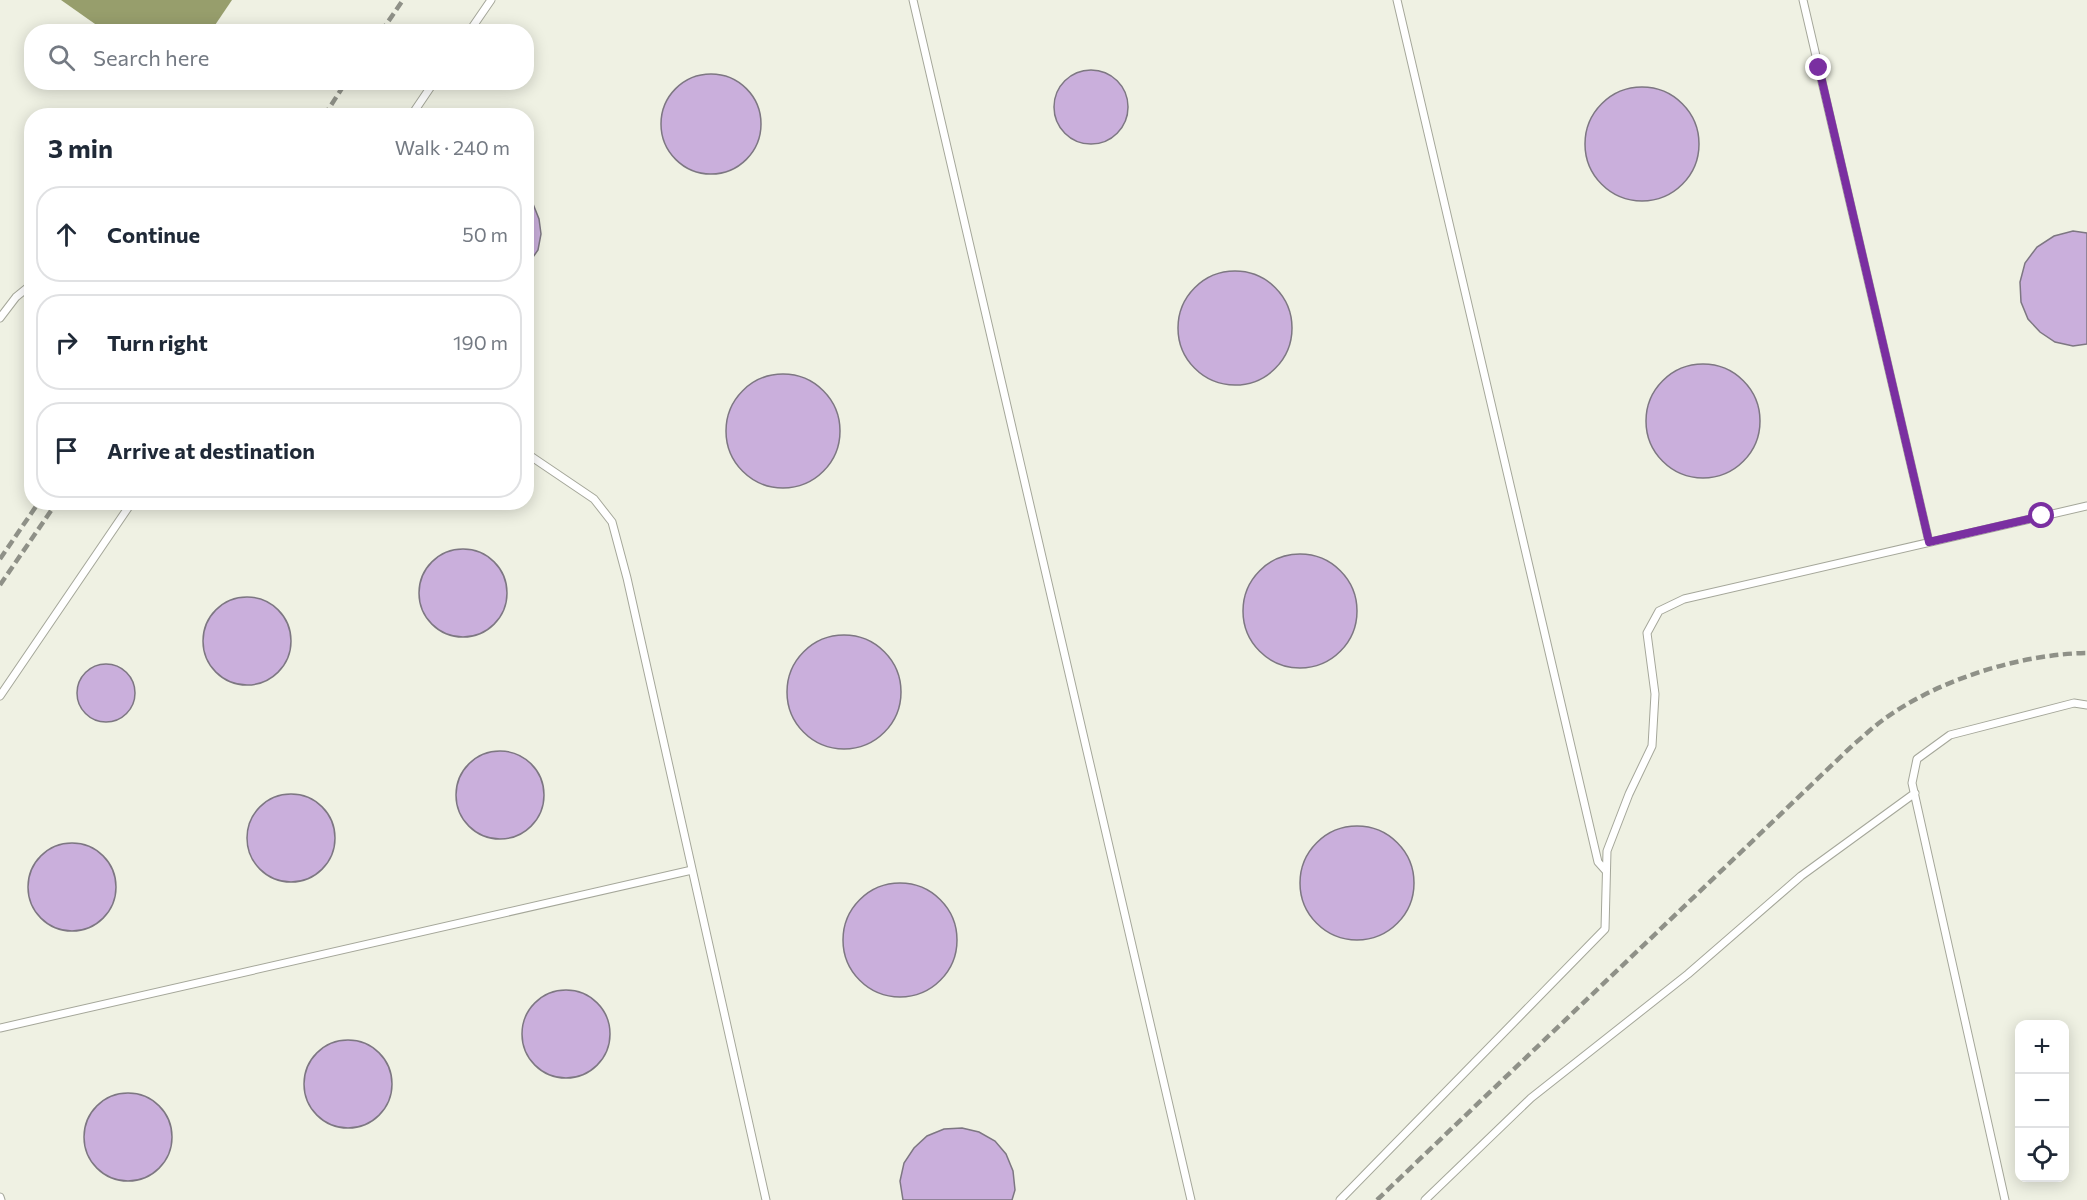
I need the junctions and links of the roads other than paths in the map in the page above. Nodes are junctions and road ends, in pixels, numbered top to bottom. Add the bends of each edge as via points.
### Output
1 (491, 0) edge
2 (913, 0) edge
3 (1397, 0) edge
4 (1803, 0) edge
5 (474, 24) edge
6 (429, 90) edge
7 (416, 108) edge
8 (24, 290) edge
9 (0, 318) edge
10 (534, 458) edge
11 (2087, 506) edge
12 (127, 510) edge
13 (1929, 542) junction
14 (0, 696) edge
15 (2087, 705) edge
16 (1915, 793) junction
17 (692, 870) junction
18 (1607, 872) junction
19 (0, 1028) edge
20 (766, 1200) edge
21 (1191, 1200) edge
22 (1340, 1200) edge
23 (1425, 1200) edge
24 (2005, 1200) edge

1 - 5 lane
2 - 21 lane
3 - 18 lane via 1598,861
4 - 13 lane
6 - 7 lane
8 - 9 lane
10 - 17 lane via 594,499 612,522
11 - 13 lane
12 - 14 lane
13 - 18 lane via 1684,599 1659,611 1647,633 1655,694 1652,746 1607,851
15 - 16 lane via 2074,703 1950,735 1917,759 1912,783
16 - 23 lane via 1801,876 1688,974 1531,1098
16 - 24 lane
17 - 19 lane
17 - 20 lane
18 - 22 lane via 1605,929

